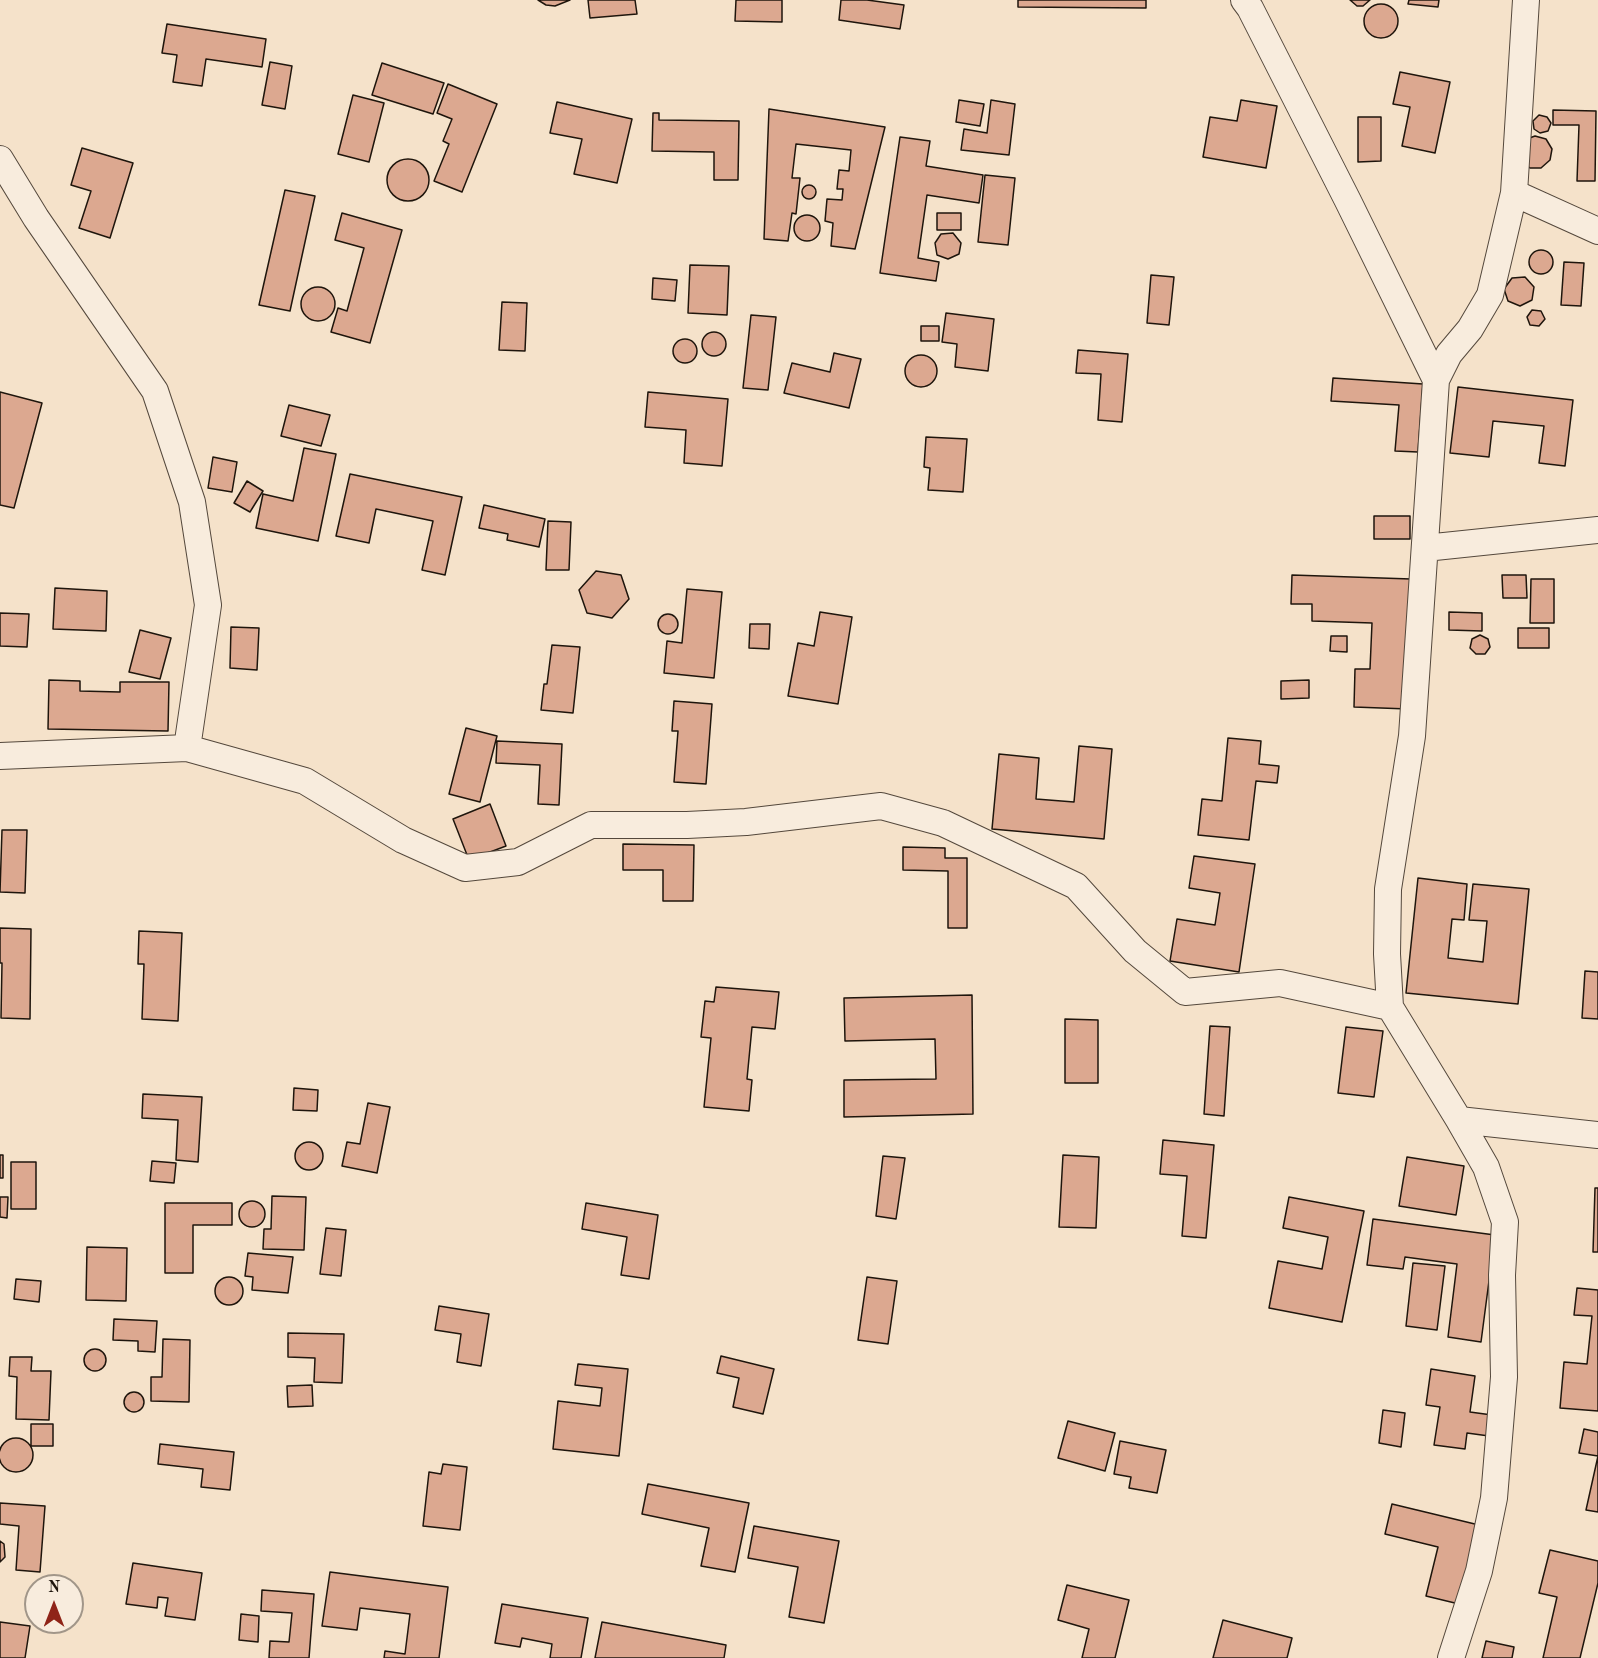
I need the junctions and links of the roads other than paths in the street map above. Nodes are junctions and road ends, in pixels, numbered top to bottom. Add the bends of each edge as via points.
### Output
1 (1244, 0) edge
2 (1526, 0) edge
3 (0, 159) edge
4 (1514, 193) junction
5 (1598, 231) edge
6 (1436, 380) junction
7 (1598, 530) edge
8 (1425, 548) junction
9 (187, 748) junction
10 (0, 756) edge
11 (1390, 1007) junction
12 (1459, 1120) junction
13 (1598, 1135) edge
14 (1451, 1658) edge

1 - 6 street
2 - 4 street
3 - 9 street via 155,391 192,502 208,604
4 - 5 street
4 - 6 street via 1490,295
6 - 8 street
7 - 8 street
8 - 11 street via 1412,736 1388,889
9 - 10 street
9 - 11 street via 305,781 403,840 465,868 518,862 591,825 746,822 881,806 943,823 1076,886 1135,951 1185,992 1280,983
11 - 12 street
12 - 13 street
12 - 14 street via 1486,1167 1505,1222 1504,1377 1494,1498 1479,1571

